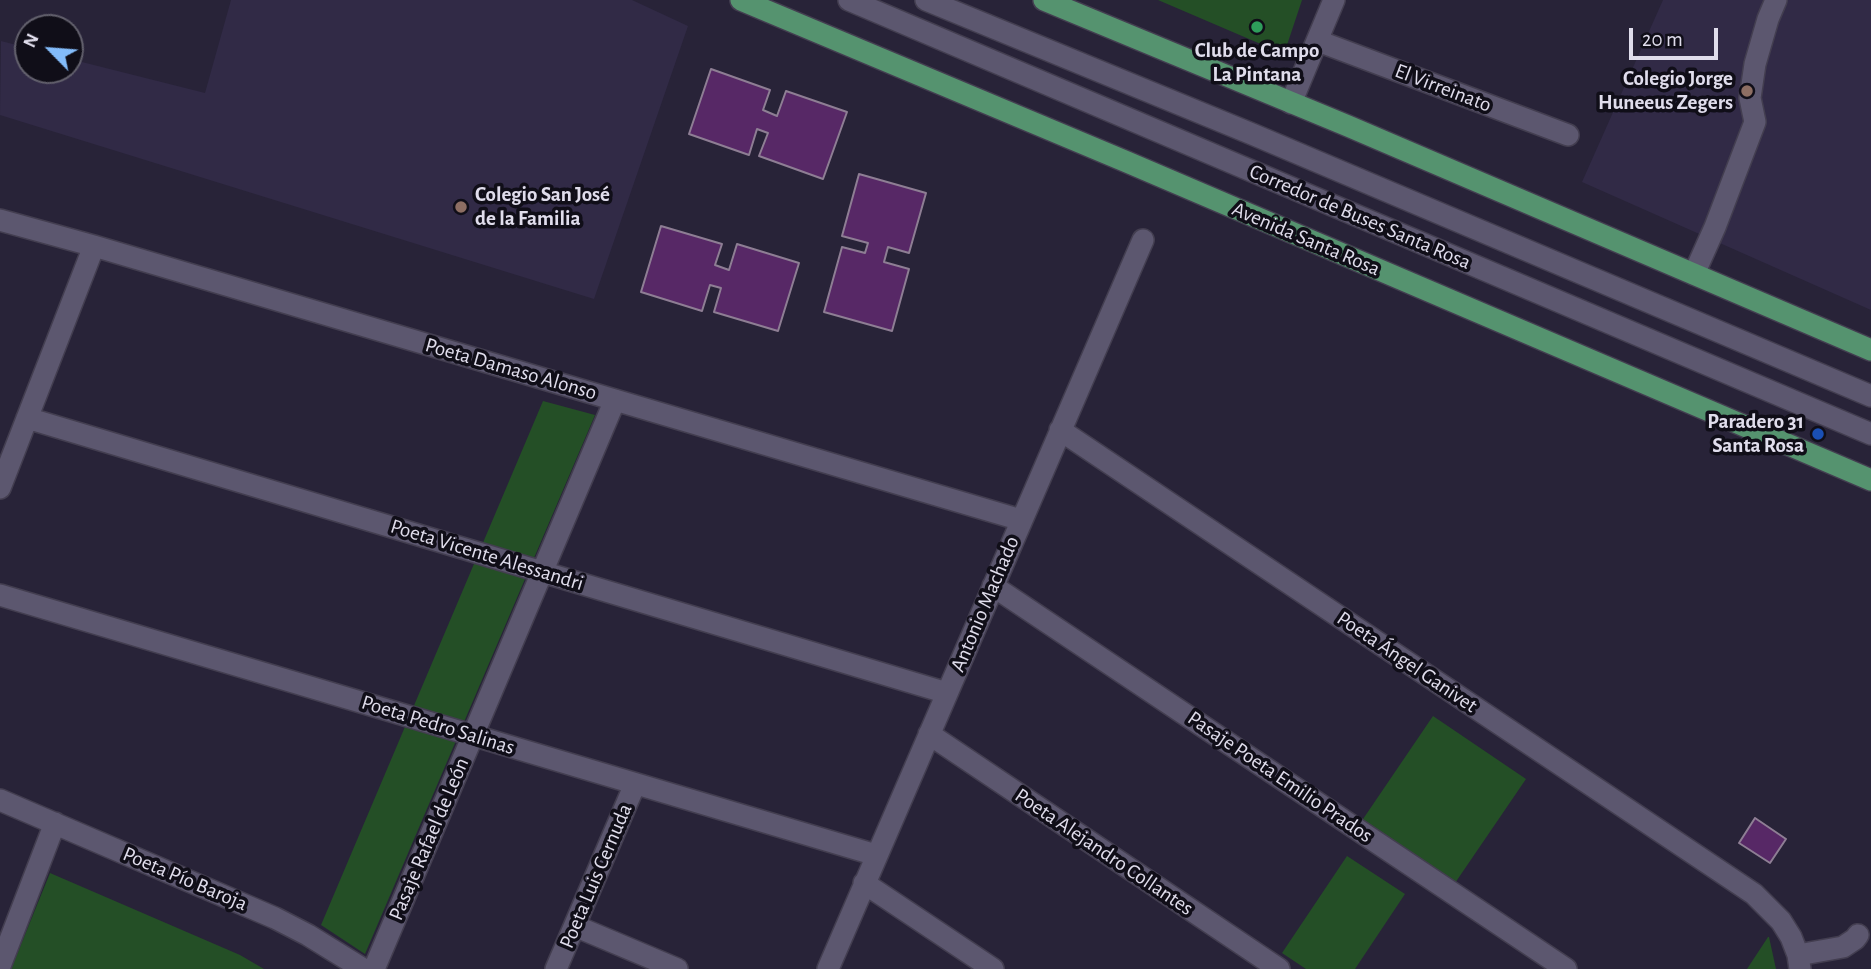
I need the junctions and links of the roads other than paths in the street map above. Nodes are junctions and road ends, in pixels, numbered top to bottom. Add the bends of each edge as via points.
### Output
1 (741, 0) edge
2 (849, 0) edge
3 (926, 0) edge
4 (1044, 0) edge
5 (1334, 0) edge
6 (1776, 0) edge
7 (1318, 41) junction
8 (1291, 103) junction
9 (1568, 135) dead end
10 (0, 220) edge
11 (1143, 240) dead end
12 (94, 246) junction
13 (1695, 274) junction
14 (1871, 350) edge
15 (1871, 396) edge
16 (615, 400) junction
17 (27, 418) junction
18 (1060, 430) junction
19 (1871, 434) edge
20 (1871, 480) edge
21 (0, 488) edge
22 (1021, 520) junction
23 (542, 572) junction
24 (993, 586) junction
25 (0, 595) edge
26 (947, 693) junction
27 (929, 734) junction
28 (473, 736) junction
29 (635, 784) junction
30 (0, 800) edge
31 (55, 824) junction
32 (876, 855) junction
33 (864, 883) junction
34 (575, 926) junction
35 (1858, 935) dead end
36 (1799, 962) edge
37 (0, 966) edge
38 (363, 969) edge
39 (374, 969) edge
40 (556, 969) edge
41 (677, 969) edge
42 (828, 969) edge
43 (993, 969) edge
44 (1279, 969) edge
45 (1566, 969) edge

1 - 20 main road, Avenida Santa Rosa
2 - 19 street, Corredor de Buses Santa Rosa
3 - 15 street, Corredor de Buses Santa Rosa
4 - 8 main road
5 - 7 street
6 - 13 street via 1755,64 1750,98 1755,122
7 - 8 street
7 - 9 street, El Virreinato
8 - 13 main road
10 - 12 street, Poeta Damaso Alonso
11 - 18 street, Antonio Machado
12 - 16 street, Poeta Damaso Alonso
12 - 17 street
13 - 14 main road
16 - 22 street, Poeta Damaso Alonso
16 - 23 street, Pasaje Rafael de León
17 - 21 street
17 - 23 street, Poeta Vicente Alessandri
18 - 22 street, Antonio Machado
18 - 36 street, Poeta Ángel Ganivet via 1754,894 1781,920
22 - 24 street, Antonio Machado
23 - 26 street, Poeta Vicente Alessandri
23 - 28 street, Pasaje Rafael de León
24 - 26 street, Antonio Machado
24 - 45 street, Pasaje Poeta Emilio Prados
25 - 28 street, Poeta Pedro Salinas
26 - 27 street, Antonio Machado
27 - 32 street, Antonio Machado
27 - 44 street, Poeta Alejandro Collantes
28 - 29 street, Poeta Pedro Salinas
28 - 39 street, Pasaje Rafael de León
29 - 32 street, Poeta Pedro Salinas
29 - 34 street, Poeta Luis Cernuda
30 - 31 street, Poeta Pío Baroja
31 - 37 street
31 - 38 street, Poeta Pío Baroja via 275,918
32 - 33 street, Antonio Machado
33 - 42 street, Antonio Machado
33 - 43 street
34 - 40 street, Poeta Luis Cernuda
34 - 41 street
35 - 36 street via 1843,947

